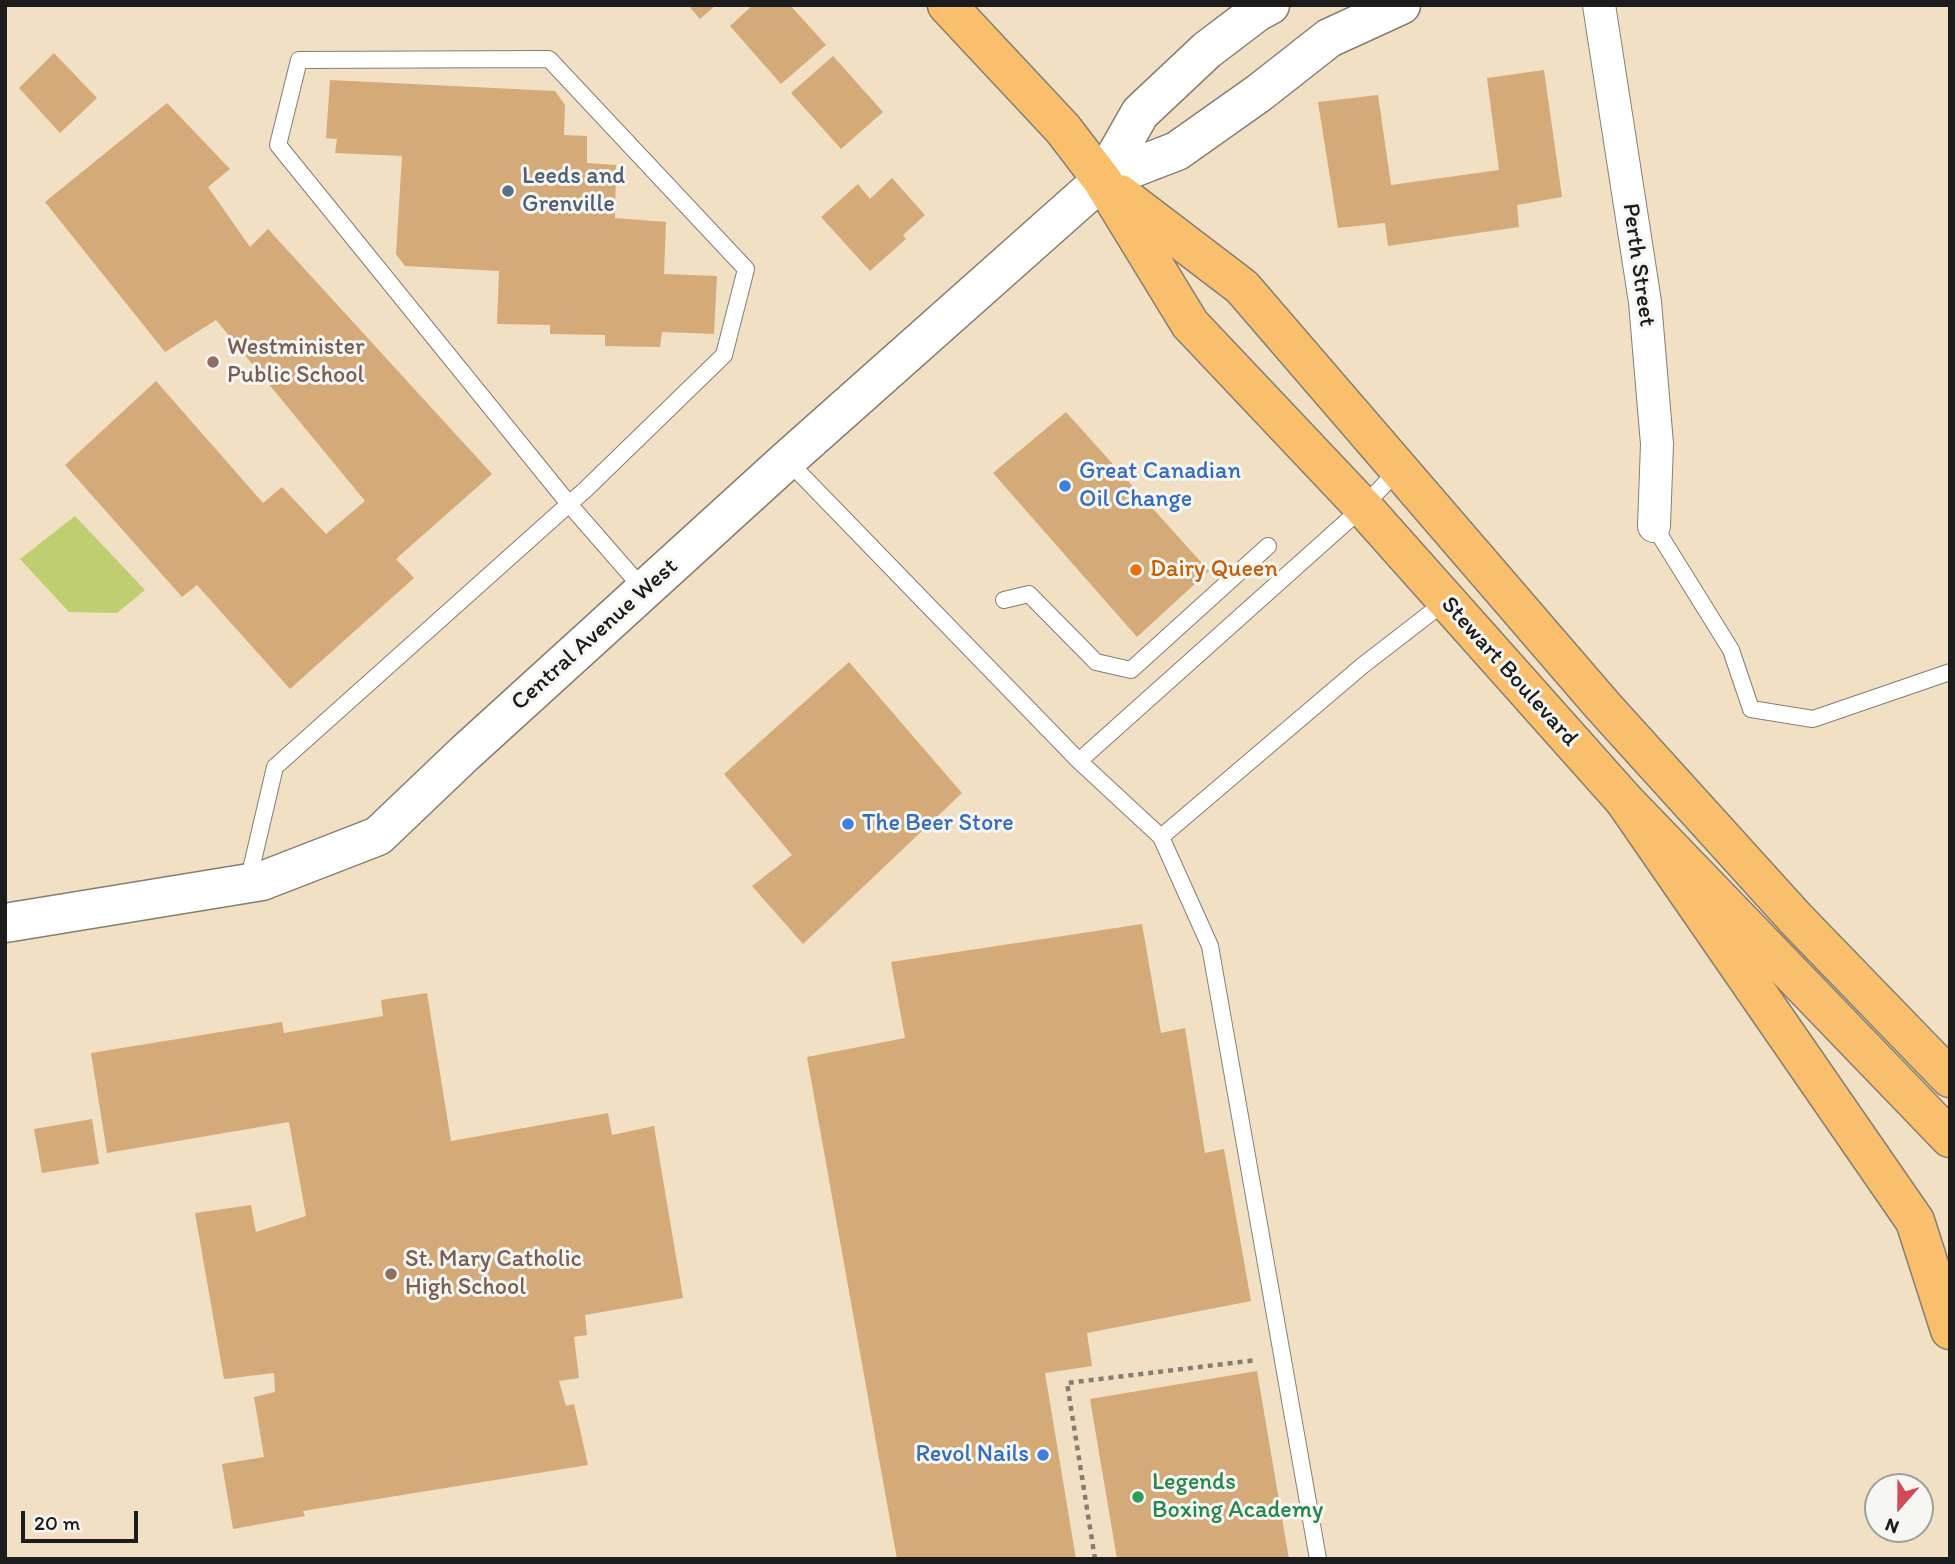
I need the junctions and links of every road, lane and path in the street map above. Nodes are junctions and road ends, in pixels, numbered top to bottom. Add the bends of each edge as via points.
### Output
1 (947, 5) edge
2 (1270, 5) edge
3 (1401, 5) edge
4 (1599, 5) edge
5 (1102, 180) junction
6 (787, 460) junction
7 (1398, 470) junction
8 (569, 504) junction
9 (1363, 507) junction
10 (1654, 526) joint
11 (1269, 546) dead end
12 (644, 590) junction
13 (1004, 600) dead end
14 (1446, 601) junction
15 (1950, 672) edge
16 (1079, 761) junction
17 (1624, 800) junction
18 (1161, 837) junction
19 (248, 882) junction
20 (5, 923) edge
21 (1950, 1078) edge
22 (1950, 1138) edge
23 (1950, 1330) edge
24 (1283, 1357) junction
25 (1095, 1559) edge
26 (1318, 1559) edge

1 - 5 main road, Stewart Boulevard via 1063,129
2 - 5 street, Central Avenue West via 1207,50 1140,113
3 - 5 street, Central Avenue West via 1329,38 1177,151
4 - 10 street, Perth Street via 1645,302 1657,444
5 - 6 street, Central Avenue West
5 - 7 main road, Stewart Boulevard via 1242,286
5 - 9 main road, Stewart Boulevard via 1191,324
6 - 12 street, Central Avenue West
6 - 16 lane
7 - 9 lane
7 - 21 main road, Stewart Boulevard via 1769,889
8 - 8 lane via 724,355 746,269 549,60 299,60 278,145
8 - 12 lane
8 - 19 lane via 275,767
9 - 14 main road, Stewart Boulevard
9 - 16 lane
10 - 15 lane via 1731,650 1751,709 1814,719
11 - 13 lane via 1131,670 1096,662 1029,594
12 - 19 street, Central Avenue West via 378,836 262,881
14 - 17 main road, Stewart Boulevard
14 - 18 lane via 1362,666
16 - 18 lane
17 - 22 main road, Stewart Boulevard
17 - 23 main road via 1914,1221
18 - 24 lane via 1210,946
19 - 20 street, Central Avenue West
24 - 25 path via 1067,1383
24 - 26 lane

